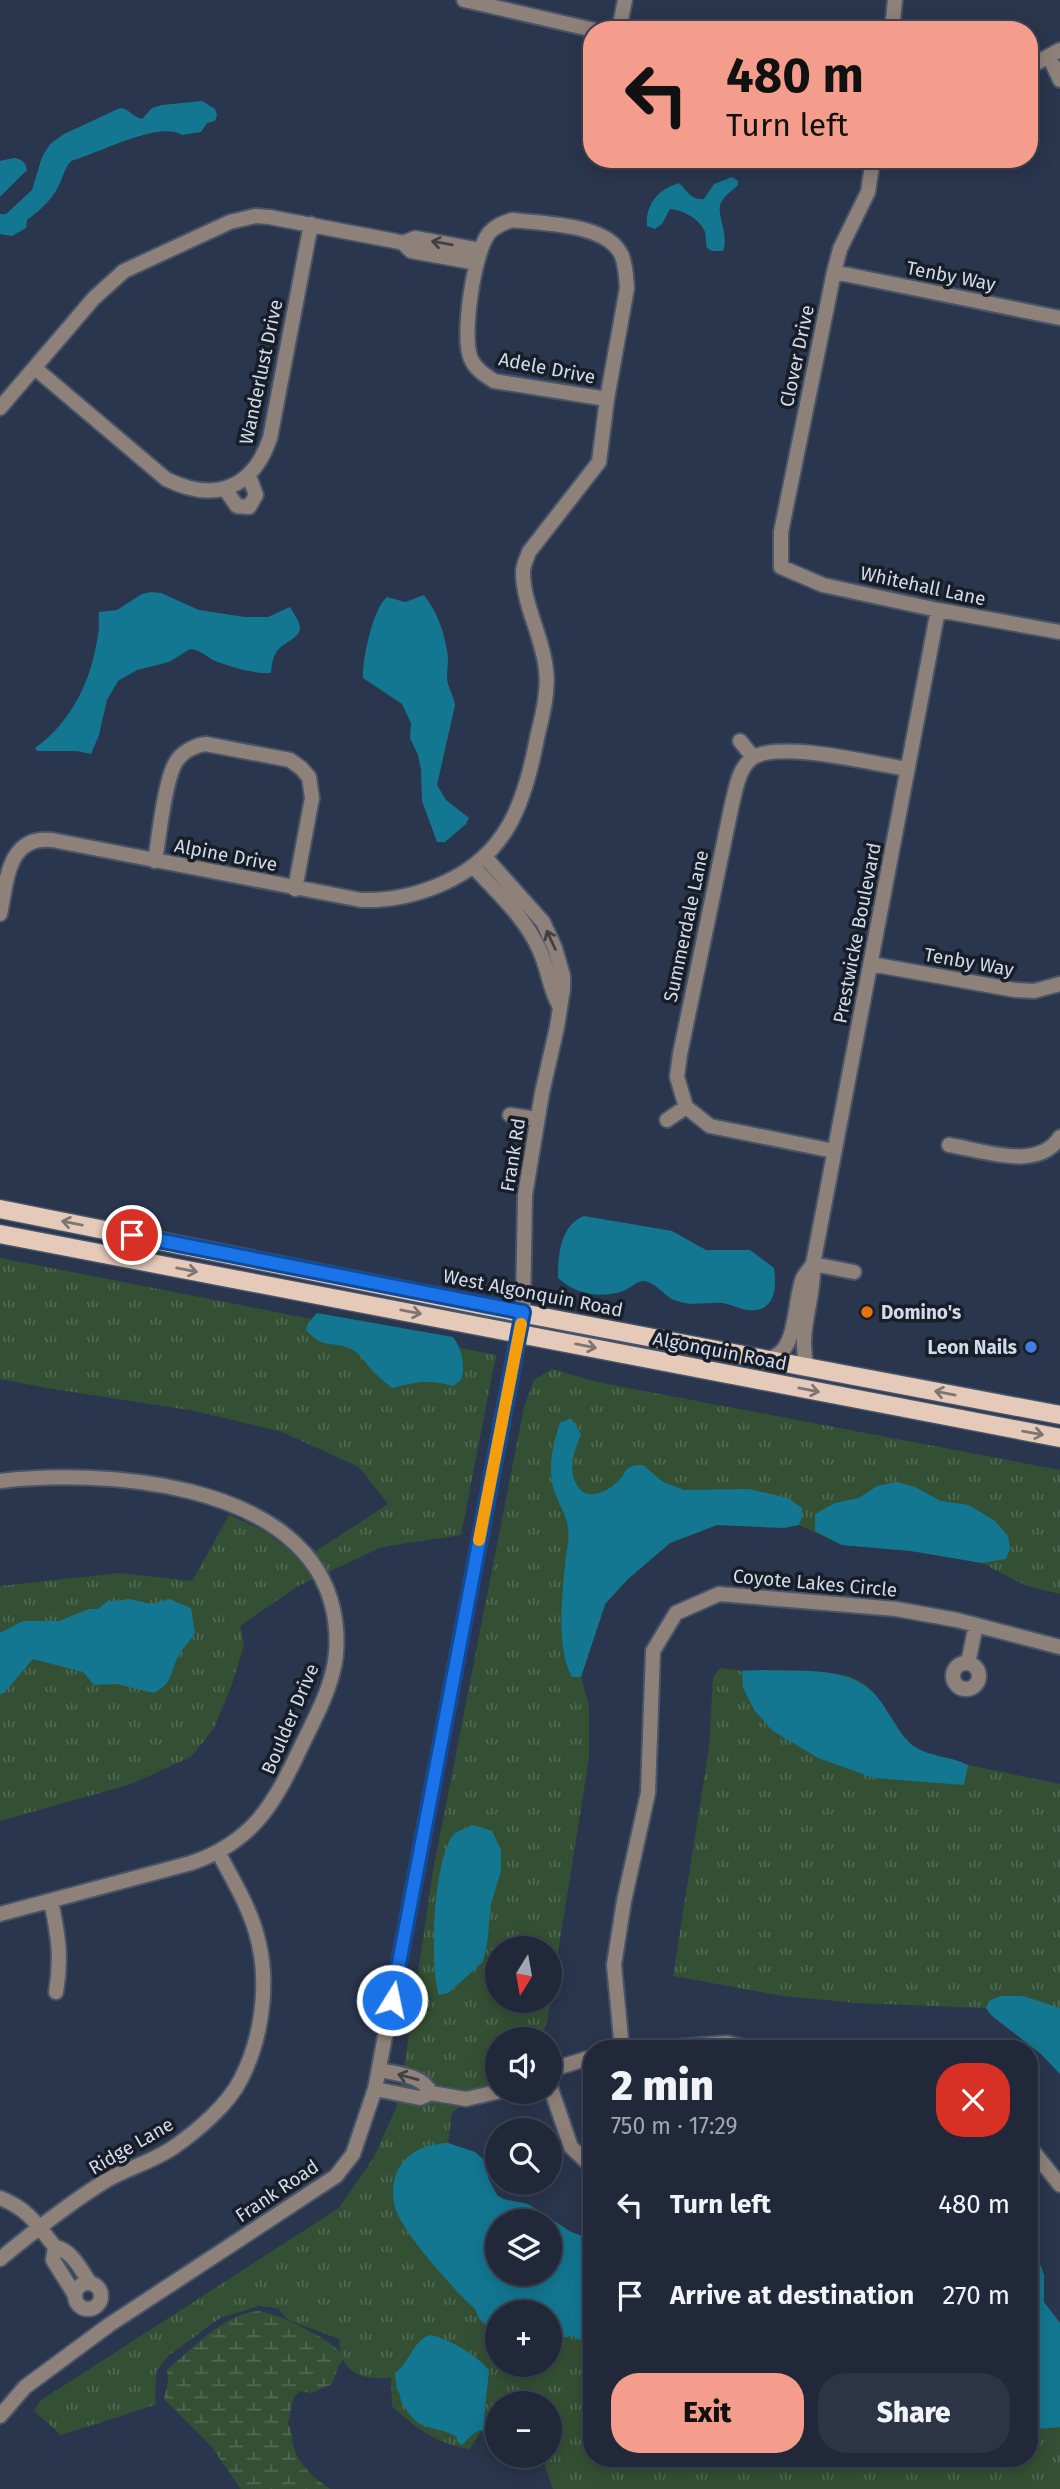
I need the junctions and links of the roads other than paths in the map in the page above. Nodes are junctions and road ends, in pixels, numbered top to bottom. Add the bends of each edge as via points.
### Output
1 (464, 0) edge
2 (625, 0) edge
3 (895, 0) edge
4 (621, 21) edge
5 (893, 21) edge
6 (583, 27) edge
7 (1055, 53) edge
8 (1038, 62) edge
9 (1060, 80) edge
10 (872, 168) edge
11 (311, 224) junction
12 (479, 257) junction
13 (834, 272) junction
14 (1060, 318) edge
15 (36, 369) junction
16 (607, 399) junction
17 (0, 408) edge
18 (249, 476) junction
19 (225, 489) junction
20 (781, 567) joint
21 (938, 610) junction
22 (1060, 632) edge
23 (740, 741) dead end
24 (753, 757) junction
25 (907, 769) junction
26 (155, 861) junction
27 (479, 862) junction
28 (295, 889) junction
29 (0, 914) edge
30 (872, 964) junction
31 (1060, 984) edge
32 (685, 1107) junction
33 (510, 1115) dead end
34 (537, 1119) junction
35 (667, 1120) dead end
36 (1060, 1137) edge
37 (949, 1145) dead end
38 (834, 1151) junction
39 (0, 1209) edge
40 (0, 1234) edge
41 (813, 1264) junction
42 (854, 1272) dead end
43 (523, 1312) junction
44 (519, 1333) junction
45 (765, 1359) junction
46 (807, 1367) junction
47 (1060, 1415) edge
48 (1060, 1438) edge
49 (0, 1481) edge
50 (976, 1625) junction
51 (1060, 1647) edge
52 (968, 1663) dead end
53 (218, 1852) junction
54 (51, 1900) junction
55 (0, 1914) edge
56 (56, 1992) dead end
57 (621, 2040) edge
58 (583, 2060) edge
59 (562, 2066) edge
60 (379, 2070) junction
61 (375, 2089) junction
62 (429, 2095) junction
63 (485, 2095) edge
64 (556, 2104) edge
65 (1038, 2157) edge
66 (583, 2158) edge
67 (1060, 2185) edge
68 (0, 2198) edge
69 (40, 2227) junction
70 (55, 2247) junction
71 (0, 2259) edge
72 (90, 2283) junction
73 (75, 2295) junction
74 (95, 2307) junction
75 (109, 2325) junction
76 (0, 2416) edge

1 - 6 street
2 - 4 street
3 - 5 street
7 - 8 street
7 - 9 street
10 - 13 street, Clover Drive via 868,192
11 - 12 street via 403,243 411,251
11 - 15 street via 255,216 230,222 124,271 94,298
11 - 18 street, Wanderlust Drive via 270,439
12 - 16 street, Adele Drive via 466,344 480,372 494,381
12 - 16 street, Adele Drive via 489,233 512,220 600,234 612,243 626,270 626,288
13 - 14 street, Tenby Way
13 - 20 street, Clover Drive via 781,532
15 - 17 street
15 - 19 street, Wanderlust Drive via 166,479 191,489
16 - 27 street via 599,463 529,552 523,569 525,591 543,644 547,674 543,703 529,781 508,827
18 - 19 street, Wanderlust Drive
18 - 19 street via 256,495 249,506 237,506
20 - 21 street, Whitehall Lane via 823,585
21 - 22 street, Whitehall Lane
21 - 25 street, Prestwicke Boulevard
23 - 24 street
24 - 25 street via 791,750
24 - 32 street, Summerdale Lane via 740,774 732,804 680,1054 677,1077
25 - 30 street, Prestwicke Boulevard
26 - 28 street, Alpine Drive
26 - 28 street via 171,771 181,755 206,744 290,760 306,773 313,791
26 - 29 street, Alpine Drive via 52,840 34,841 19,850 11,863
27 - 28 street, Alpine Drive via 424,892 385,900
27 - 34 street, Frank Rd via 543,922 561,969 557,1027
30 - 31 street, Tenby Way via 1015,990 1034,991
30 - 38 street, Prestwicke Boulevard
32 - 35 street
32 - 38 street via 710,1126
33 - 34 street
34 - 43 street, Frank Rd via 525,1195
36 - 37 street via 1052,1147 1031,1157
38 - 41 street, Prestwicke Boulevard
43 -> 39 main road, West Algonquin Road
40 -> 44 main road, Algonquin Road
41 - 42 street
41 - 45 street, Prestwicke Boulevard via 804,1277 784,1351
41 - 46 street, Prestwicke Boulevard via 802,1343
43 - 44 street, Frank Road
43 - 45 main road, West Algonquin Road
44 -> 48 main road, Algonquin Road
44 - 60 street, Frank Road
45 - 46 main road, West Algonquin Road
47 -> 46 main road, West Algonquin Road
49 - 53 street, Boulder Drive via 92,1477 186,1491 263,1519 291,1537 314,1564 334,1613 334,1670 278,1795 260,1819
50 - 51 street, Coyote Lakes Circle
50 - 52 street
50 - 57 street, Coyote Lakes Circle via 896,1609 719,1594 676,1613 653,1651 648,1793 614,1965
53 - 54 street, Boulder Drive via 177,1868
53 - 69 street, Ridge Lane via 247,1907 260,1945 263,1989 258,2032 240,2081 209,2120 172,2149 108,2179
54 - 55 street, Boulder Drive
54 - 56 street via 61,1966
58 - 59 street
60 - 61 street, Frank Road
62 -> 60 street via 420,2080
61 - 62 street via 410,2098
61 - 75 street, Frank Road via 354,2154 336,2176
62 - 63 street via 466,2099
64 - 66 street via 571,2147
65 - 67 street
68 - 69 street via 16,2204
69 - 70 street
69 - 71 street, Ridge Lane
70 - 72 street via 63,2248
70 - 73 street via 53,2260
72 - 73 street via 80,2286
72 - 74 street via 101,2293
73 - 74 street via 80,2307
74 - 75 street
75 - 76 street, Frank Road via 24,2387

